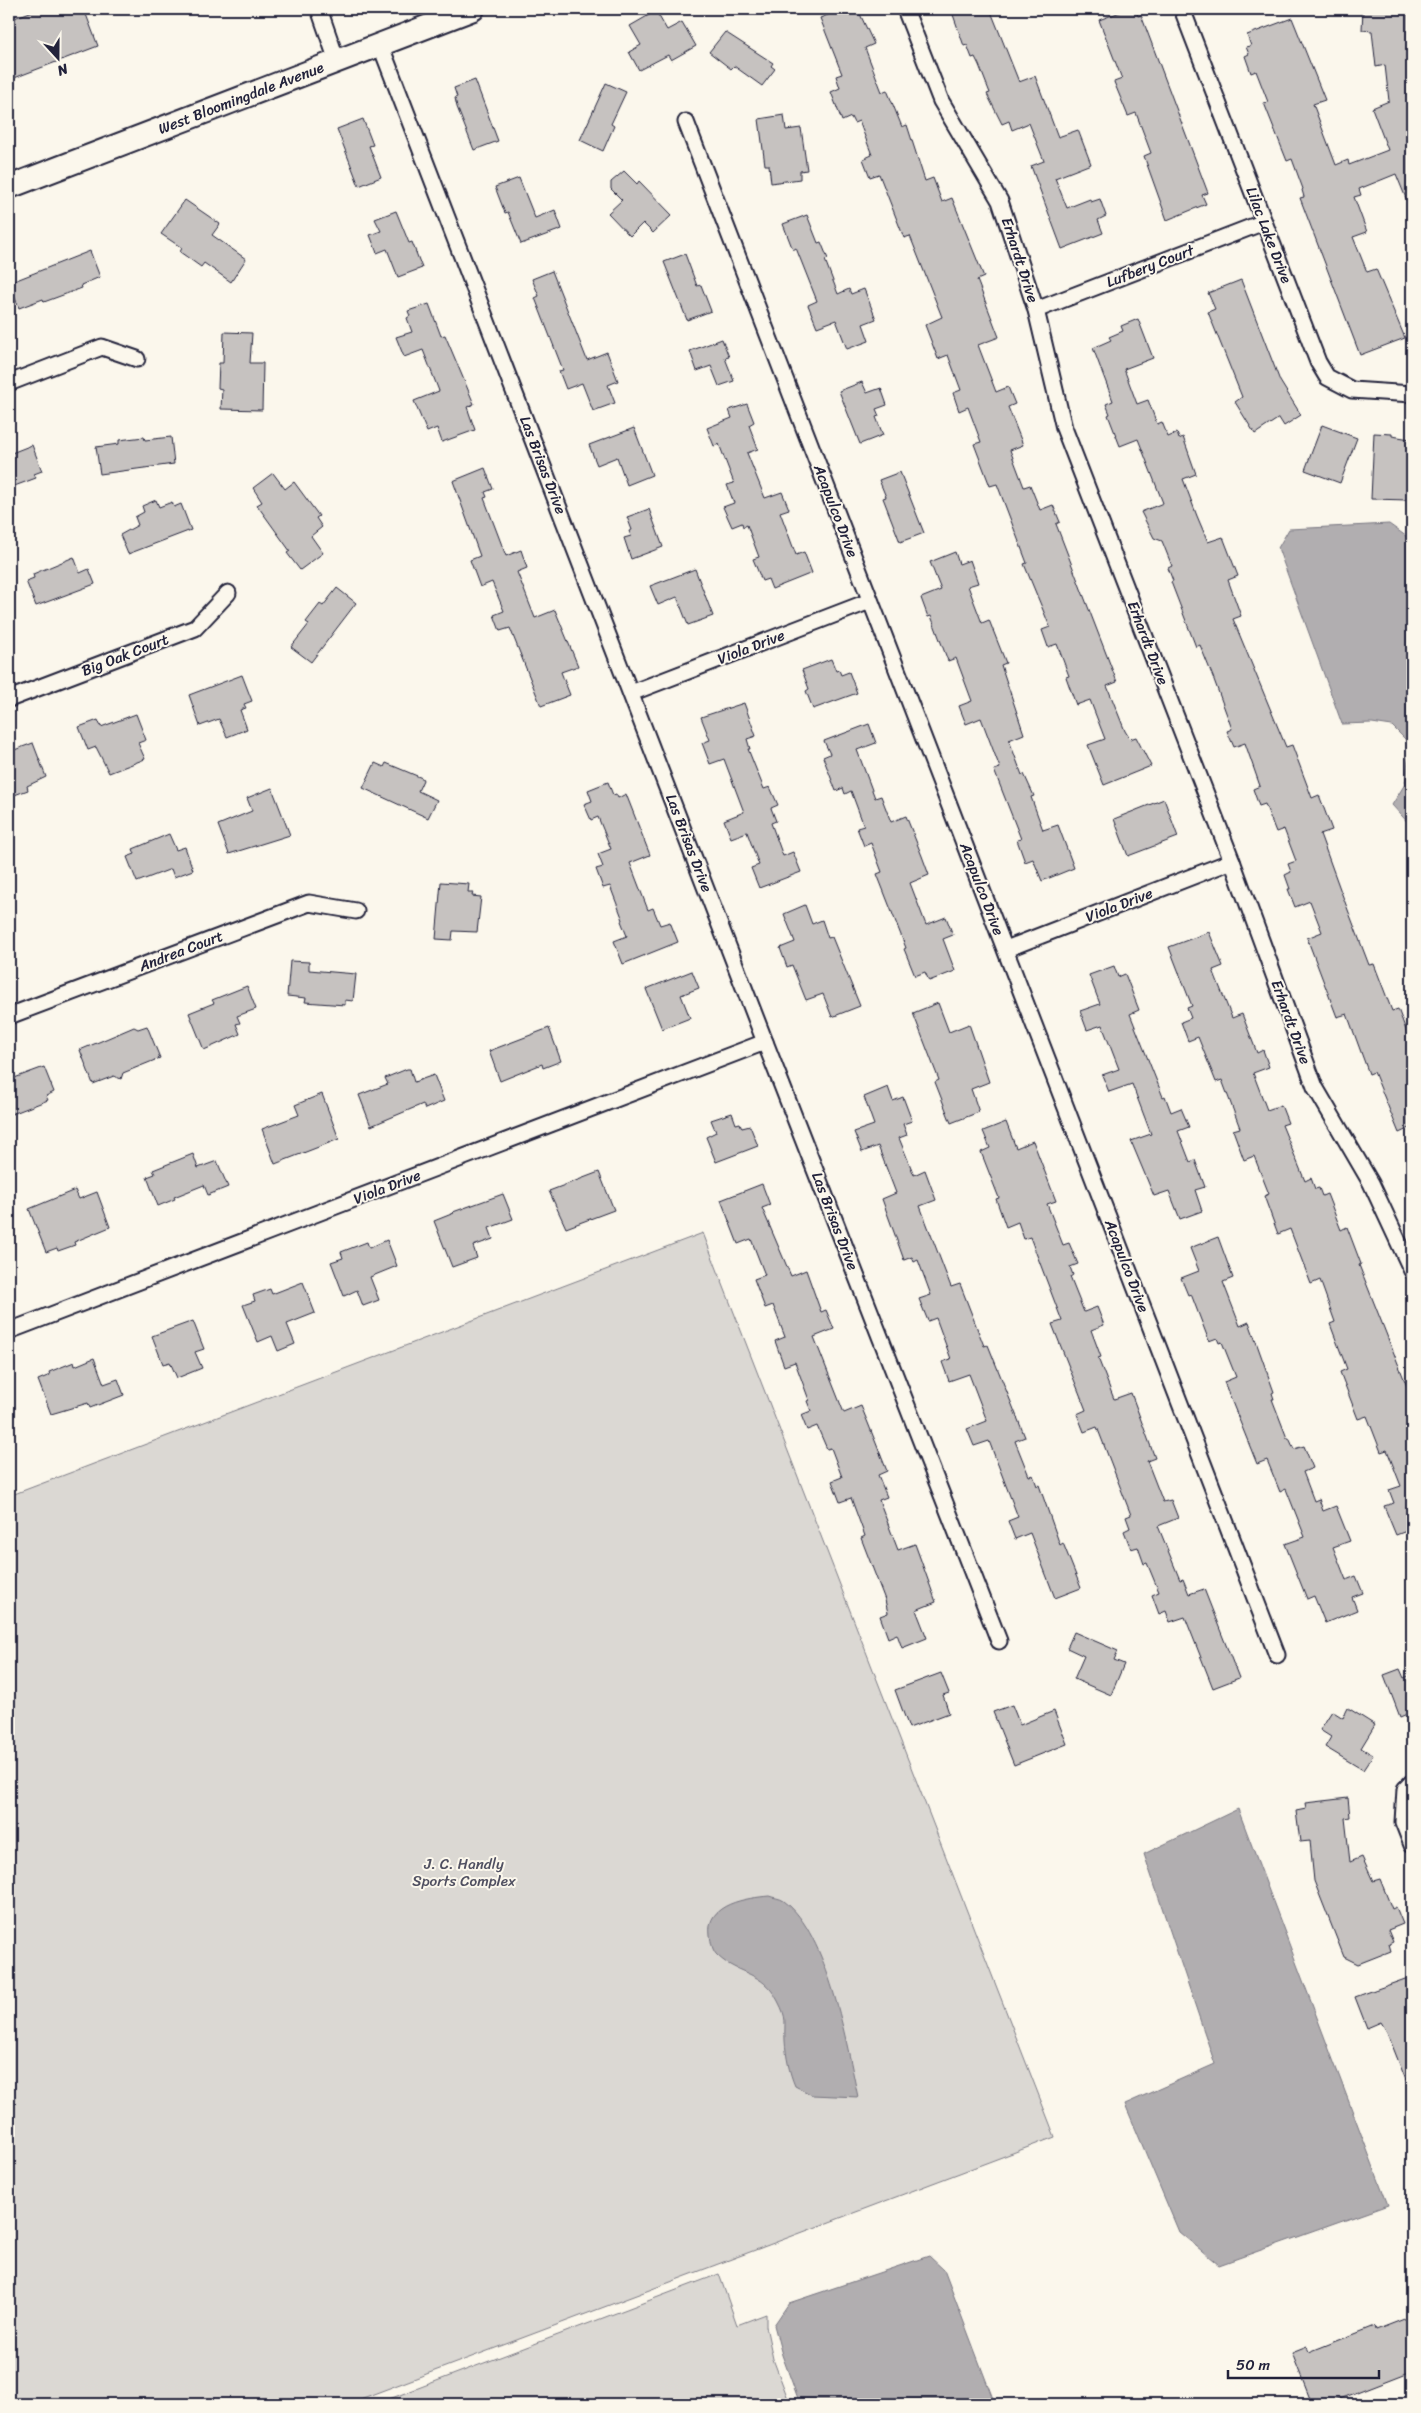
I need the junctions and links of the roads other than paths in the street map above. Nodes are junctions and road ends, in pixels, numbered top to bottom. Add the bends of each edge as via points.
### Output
1 (319, 9) edge
2 (473, 9) edge
3 (904, 9) edge
4 (1182, 9) edge
5 (380, 44) junction
6 (337, 61) junction
7 (686, 122) dead end
8 (9, 187) edge
9 (1264, 222) junction
10 (1036, 310) junction
11 (137, 359) dead end
12 (9, 383) edge
13 (1412, 394) edge
14 (228, 593) dead end
15 (870, 601) junction
16 (632, 694) junction
17 (9, 700) edge
18 (1232, 861) junction
19 (356, 911) dead end
20 (1006, 950) junction
21 (9, 1016) edge
22 (765, 1042) junction
23 (1412, 1271) edge
24 (9, 1332) edge
25 (999, 1641) dead end
26 (1277, 1655) dead end
27 (1412, 1782) edge
28 (1412, 1845) edge

1 - 6 street
2 - 5 main road, West Bloomingdale Avenue
3 - 10 street, Erhardt Drive via 941,101 1000,201
4 - 9 street, Lilac Lake Drive
5 - 6 main road, West Bloomingdale Avenue
5 - 16 street, Las Brisas Drive
6 - 8 main road, West Bloomingdale Avenue
7 - 15 street, Acapulco Drive
9 - 10 street, Lufbery Court
9 - 13 street, Lilac Lake Drive via 1318,362 1327,377 1352,390
10 - 18 street, Erhardt Drive via 1064,428
11 - 12 street via 102,347
14 - 17 street, Big Oak Court via 195,628
15 - 16 street, Viola Drive
15 - 20 street, Acapulco Drive
16 - 22 street, Las Brisas Drive
18 - 20 street, Viola Drive
18 - 23 street, Erhardt Drive via 1314,1087 1372,1183
19 - 21 street, Andrea Court via 309,902
20 - 26 street, Acapulco Drive
22 - 24 street, Viola Drive
22 - 25 street, Las Brisas Drive
27 - 28 street via 1405,1789 1403,1822

